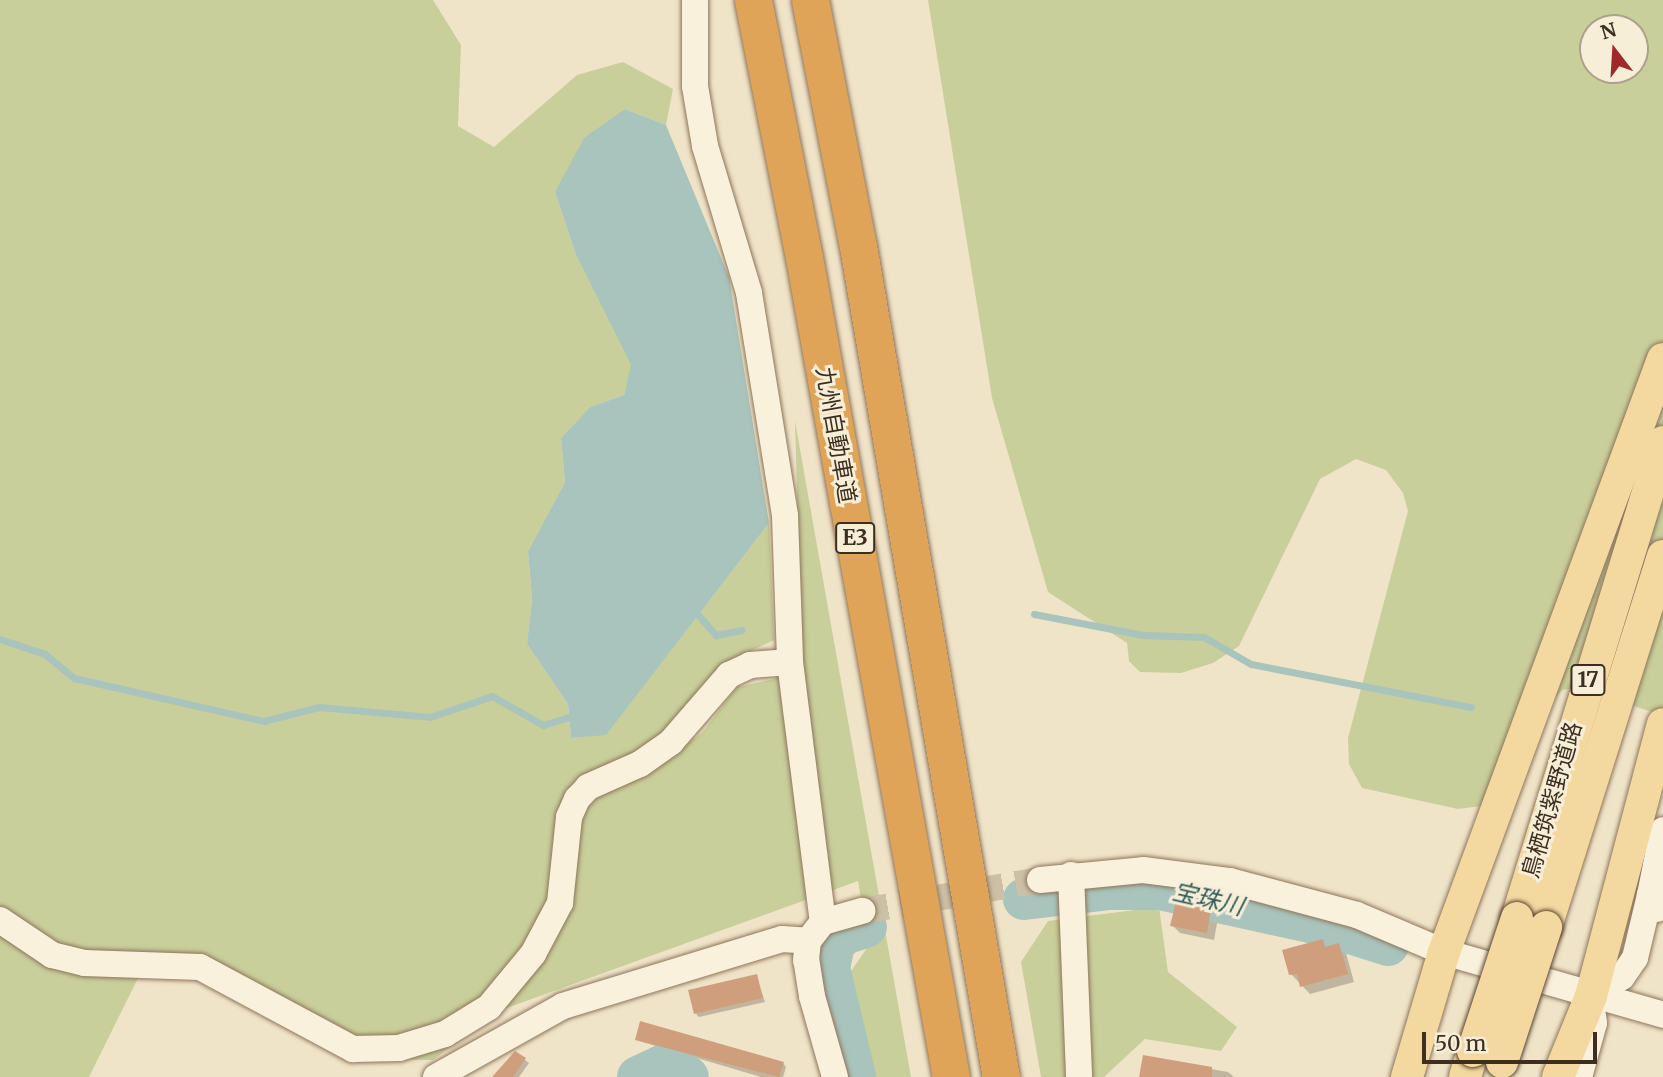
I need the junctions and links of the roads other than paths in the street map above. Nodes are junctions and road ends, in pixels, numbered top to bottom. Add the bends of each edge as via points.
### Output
1 (695, 0) edge
2 (753, 0) edge
3 (810, 0) edge
4 (1663, 359) edge
5 (1663, 442) edge
6 (1663, 556) edge
7 (790, 662) junction
8 (1663, 724) edge
9 (1663, 830) edge
10 (1040, 880) tunnel mouth
11 (1072, 888) junction
12 (1656, 904) edge
13 (862, 911) tunnel mouth
14 (0, 920) edge
15 (1532, 922) junction
16 (815, 931) junction
17 (1444, 952) junction
18 (1591, 996) junction
19 (1663, 1015) edge
20 (1484, 1067) edge
21 (436, 1077) edge
22 (835, 1077) edge
23 (951, 1077) edge
24 (1000, 1077) edge
25 (1079, 1077) edge
26 (1407, 1077) edge
27 (1558, 1077) edge
28 (1579, 1077) edge

1 - 7 street via 695,86 705,146 749,293 785,516
2 - 23 highway, 九州自動車道 / E3 via 804,257
3 - 24 highway, E3 via 858,246
4 - 17 main road
5 - 15 main road, 鳥栖筑紫野道路 / 17
6 - 15 main road, 鳥栖筑紫野道路 / 17
7 - 14 street via 750,665 729,675 671,742 640,764 589,787 577,799 569,817 560,903 533,954 489,1007 445,1034 399,1048 353,1049 200,967 74,961 52,955
7 - 16 street
8 - 18 main road
9 - 12 street
10 - 11 street
11 - 17 street via 1143,870 1230,881 1357,915
11 - 25 street
12 - 18 street via 1635,958 1622,977
13 - 16 street
15 - 20 main road, 鳥栖筑紫野道路 / 17, bridge
16 - 21 street via 563,1006
16 - 22 street via 806,960
17 - 18 street
17 - 26 main road
18 - 19 street
18 - 27 main road
18 - 28 street via 1594,1023

